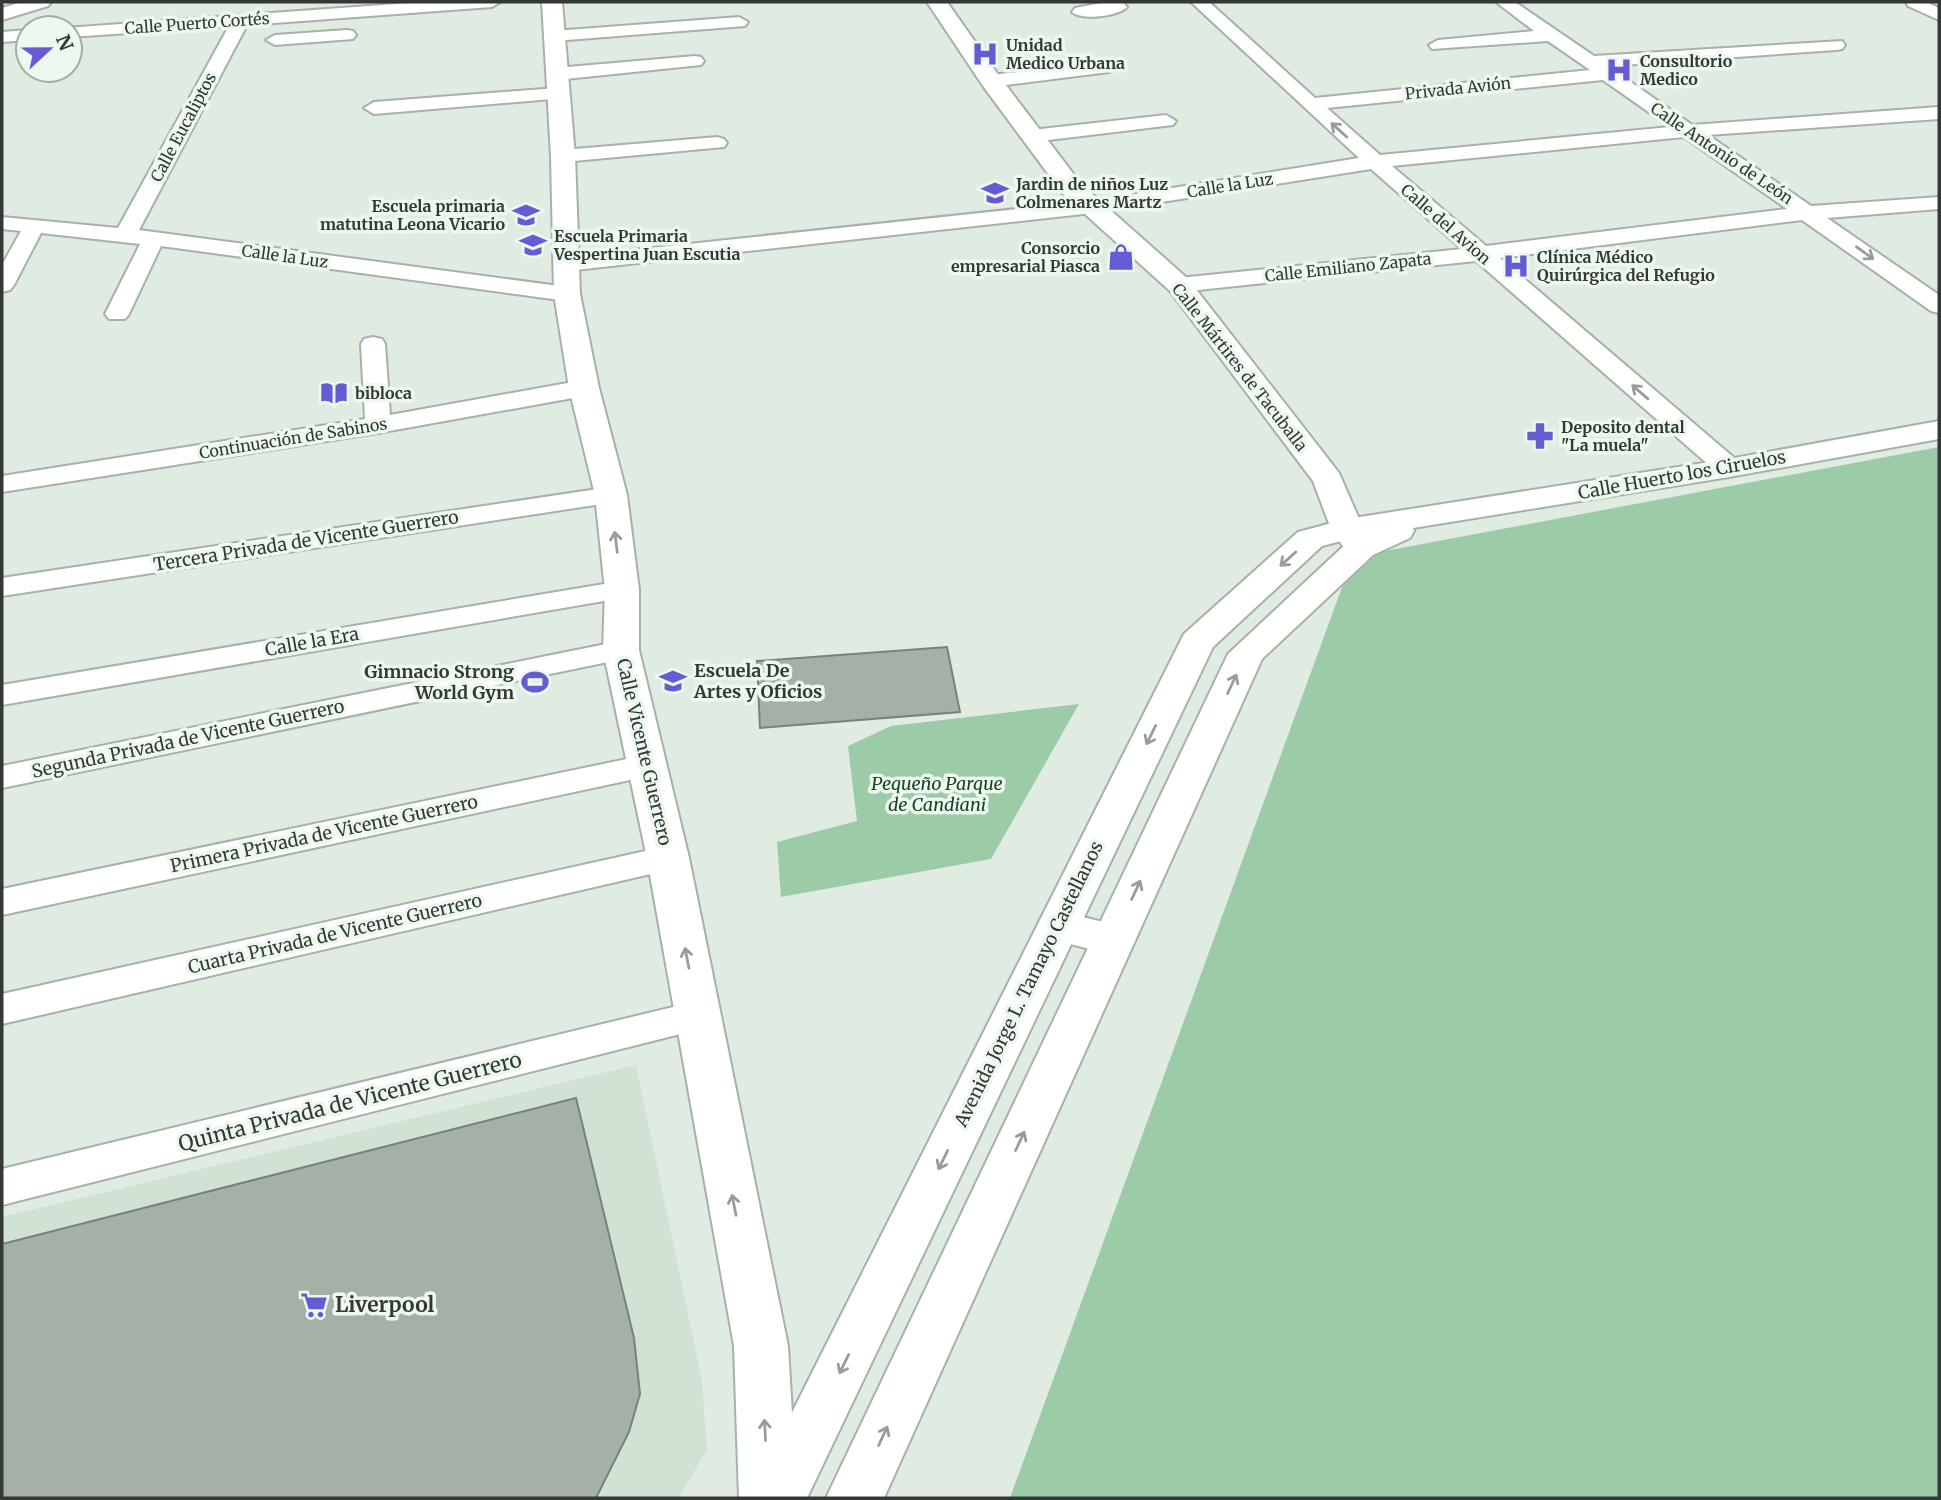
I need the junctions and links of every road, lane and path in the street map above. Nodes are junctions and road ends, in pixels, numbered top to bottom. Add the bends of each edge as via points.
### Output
1 (41, 2) edge
2 (492, 2) edge
3 (937, 2) edge
4 (1114, 2) edge
5 (1199, 2) edge
6 (1504, 2) edge
7 (1914, 2) edge
8 (344, 7) edge
9 (1082, 12) dead end
10 (2, 14) edge
11 (1939, 15) edge
12 (553, 19) edge
13 (241, 20) junction
14 (739, 22) dead end
15 (84, 31) edge
16 (347, 35) dead end
17 (1552, 35) junction
18 (228, 43) junction
19 (1836, 45) dead end
20 (1438, 46) dead end
21 (695, 61) dead end
22 (1591, 62) junction
23 (1103, 68) dead end
24 (1607, 74) junction
25 (991, 82) junction
26 (556, 84) junction
27 (1309, 104) junction
28 (374, 108) dead end
29 (1939, 113) edge
30 (1166, 121) dead end
31 (1686, 131) junction
32 (1032, 136) junction
33 (717, 143) dead end
34 (563, 156) junction
35 (1375, 162) junction
36 (1939, 203) edge
37 (1092, 207) junction
38 (1810, 213) junction
39 (2, 223) edge
40 (34, 227) junction
41 (125, 235) junction
42 (153, 239) junction
43 (1479, 254) junction
44 (567, 279) junction
45 (2, 285) edge
46 (1178, 285) junction
47 (1939, 306) edge
48 (117, 314) dead end
49 (373, 344) dead end
50 (584, 388) junction
51 (378, 425) junction
52 (1939, 430) edge
53 (1729, 468) junction
54 (2, 484) edge
55 (611, 495) junction
56 (1354, 538) junction
57 (2, 587) edge
58 (622, 590) junction
59 (621, 650) junction
60 (2, 695) edge
61 (646, 766) junction
62 (2, 777) edge
63 (668, 858) junction
64 (2, 902) edge
65 (1058, 926) junction
66 (1113, 939) junction
67 (2, 1009) edge
68 (698, 1017) junction
69 (2, 1187) edge
70 (768, 1498) edge
71 (778, 1498) edge
72 (855, 1498) edge

1 - 10 street
2 - 8 street, Calle Puerto Cortés
3 - 25 street, Calle Mártires de Tacuballa
4 - 9 street via 1119,7
5 - 27 street, Calle del Avion
6 - 17 street, Calle Antonio de León
7 - 11 street
8 - 13 street, Calle Puerto Cortés
12 - 14 street
12 - 26 street, Calle Vicente Guerrero
13 - 15 street, Calle Puerto Cortés
13 - 18 street, Calle Eucaliptos
16 - 18 street
17 - 20 street
17 - 22 street, Calle Antonio de León
18 - 41 street, Calle Eucaliptos
19 - 22 street
21 - 26 street
22 - 24 street, Calle Antonio de León
23 - 25 street
24 - 27 street, Privada Avión
24 - 31 street, Calle Antonio de León
25 - 32 street, Calle Mártires de Tacuballa
26 - 28 street
26 - 34 street, Calle Vicente Guerrero
35 -> 27 street, Calle del Avion
29 - 31 street, Calle la Luz
30 - 32 street
31 - 35 street, Calle la Luz
31 - 38 street, Calle Antonio de León
32 - 37 street, Calle Mártires de Tacuballa via 1072,189
33 - 34 street
34 - 44 street, Calle Vicente Guerrero
35 - 37 street, Calle la Luz
35 - 43 street, Calle del Avion
36 - 38 street, Calle Emiliano Zapata
37 - 44 street, Calle la Luz
37 - 46 street, Calle Mártires de Tacuballa
38 - 43 street, Calle Emiliano Zapata
38 -> 47 street, Calle Antonio de León
39 - 40 street, Calle la Luz
40 - 41 street, Calle la Luz
40 - 45 street
41 - 42 street, Calle la Luz
42 - 44 street, Calle la Luz
42 - 48 street
43 - 46 street, Calle Emiliano Zapata
53 -> 43 street, Calle del Avion
44 - 50 street, Calle Vicente Guerrero
46 - 56 street, Calle Mártires de Tacuballa via 1328,481
49 - 51 street
50 - 51 street, Continuación de Sabinos
50 - 55 street, Calle Vicente Guerrero
51 - 54 street, Continuación de Sabinos
52 - 53 street, Calle Huerto los Ciruelos
53 - 56 street, Calle Huerto los Ciruelos via 1425,518
55 - 57 street, Tercera Privada de Vicente Guerrero
58 -> 55 street, Calle Vicente Guerrero
56 -> 65 street, Avenida Jorge L. Tamayo Castellanos via 1310,539 1197,642
66 -> 56 street via 1245,654
58 - 59 street, Calle Vicente Guerrero
58 - 60 street, Calle la Era
59 - 61 street, Calle Vicente Guerrero
59 - 62 street, Segunda Privada de Vicente Guerrero
61 - 63 street, Calle Vicente Guerrero
61 - 64 street, Primera Privada de Vicente Guerrero
63 - 67 street, Cuarta Privada de Vicente Guerrero
68 -> 63 street, Calle Vicente Guerrero
65 - 66 street
65 -> 71 street, Avenida Jorge L. Tamayo Castellanos
72 -> 66 street
68 - 69 street, Quinta Privada de Vicente Guerrero
70 -> 68 street, Calle Vicente Guerrero via 761,1346

